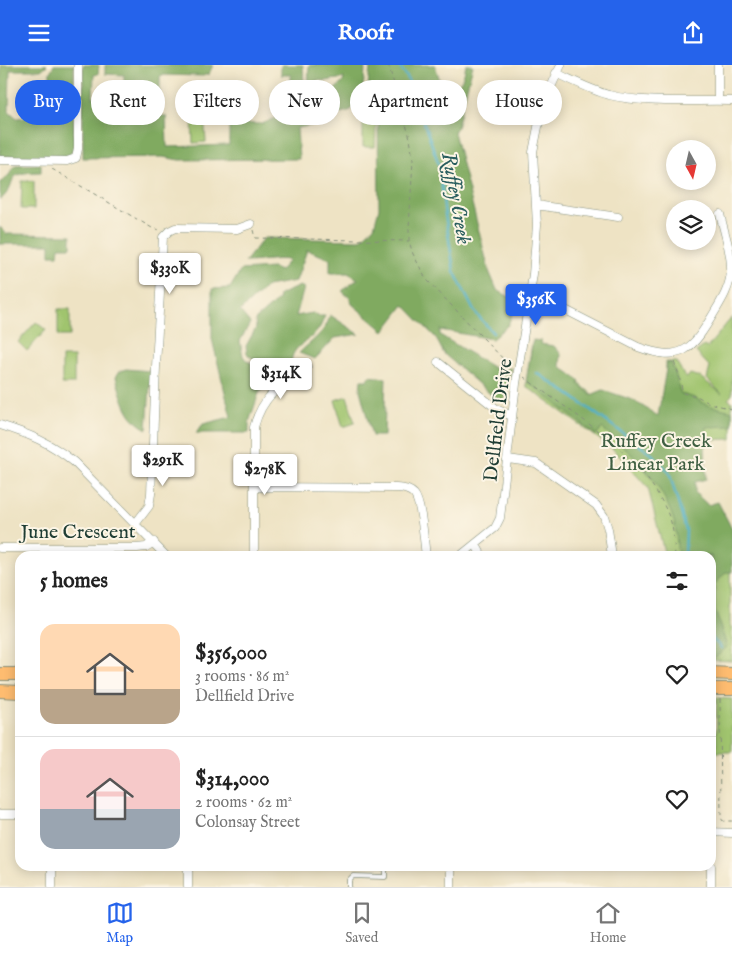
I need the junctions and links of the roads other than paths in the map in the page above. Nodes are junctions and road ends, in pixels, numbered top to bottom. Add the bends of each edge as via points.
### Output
1 (78, 65) edge
2 (561, 65) edge
3 (718, 65) edge
4 (556, 73) junction
5 (718, 100) junction
6 (732, 101) edge
7 (0, 160) edge
8 (536, 205) junction
9 (720, 214) dead end
10 (618, 217) dead end
11 (251, 224) road end
12 (530, 296) junction
13 (438, 362) dead end
14 (307, 367) dead end
15 (512, 416) junction
16 (0, 425) edge
17 (508, 459) junction
18 (254, 487) junction
19 (136, 523) junction
20 (154, 542) junction
21 (476, 545) junction
22 (0, 548) edge
23 (162, 551) edge
24 (254, 551) edge
25 (425, 551) edge
26 (467, 551) edge
27 (479, 551) edge
28 (611, 551) edge
29 (716, 673) edge
30 (0, 674) edge
31 (15, 674) edge
32 (732, 674) edge
33 (732, 689) edge
34 (0, 691) edge
35 (15, 692) edge
36 (716, 693) edge
37 (0, 814) edge
38 (15, 814) edge
39 (716, 832) edge
40 (732, 833) edge
41 (52, 871) edge
42 (188, 871) edge
43 (385, 871) edge
44 (451, 871) edge
45 (711, 871) edge
46 (52, 887) edge
47 (188, 887) edge
48 (349, 887) edge
49 (451, 887) edge
50 (711, 887) edge

1 - 7 street via 76,158 67,161
2 - 4 street, Dellfield Drive
3 - 5 street
4 - 5 street via 620,97
4 - 8 street, Dellfield Drive via 542,107 533,152
5 - 6 street
8 - 10 street
8 - 12 street, Dellfield Drive
9 - 12 street via 732,269 726,292 701,335 684,351 660,353 638,347 548,301
11 - 19 street via 237,229 175,229 166,234 162,242 151,494 149,506
12 - 15 street, Dellfield Drive
13 - 15 street via 498,410
14 - 18 street via 284,382 257,415
15 - 17 street, Dellfield Drive
16 - 19 street via 27,433 58,449
17 - 21 street, Dellfield Drive via 500,518 494,529
17 - 28 street via 536,463 596,505 604,516
18 - 24 street
18 - 25 street via 396,488 410,491 419,503
19 - 20 street
20 - 22 street, June Crescent via 137,548
20 - 23 street
21 - 26 street, Dellfield Drive
21 - 27 street
29 - 32 main road
30 - 31 main road
33 - 36 main road
34 - 35 main road
37 - 38 street
39 - 40 street
41 - 46 street
42 - 47 street
43 - 48 lane via 385,877 353,876
44 - 49 street
45 - 50 street

